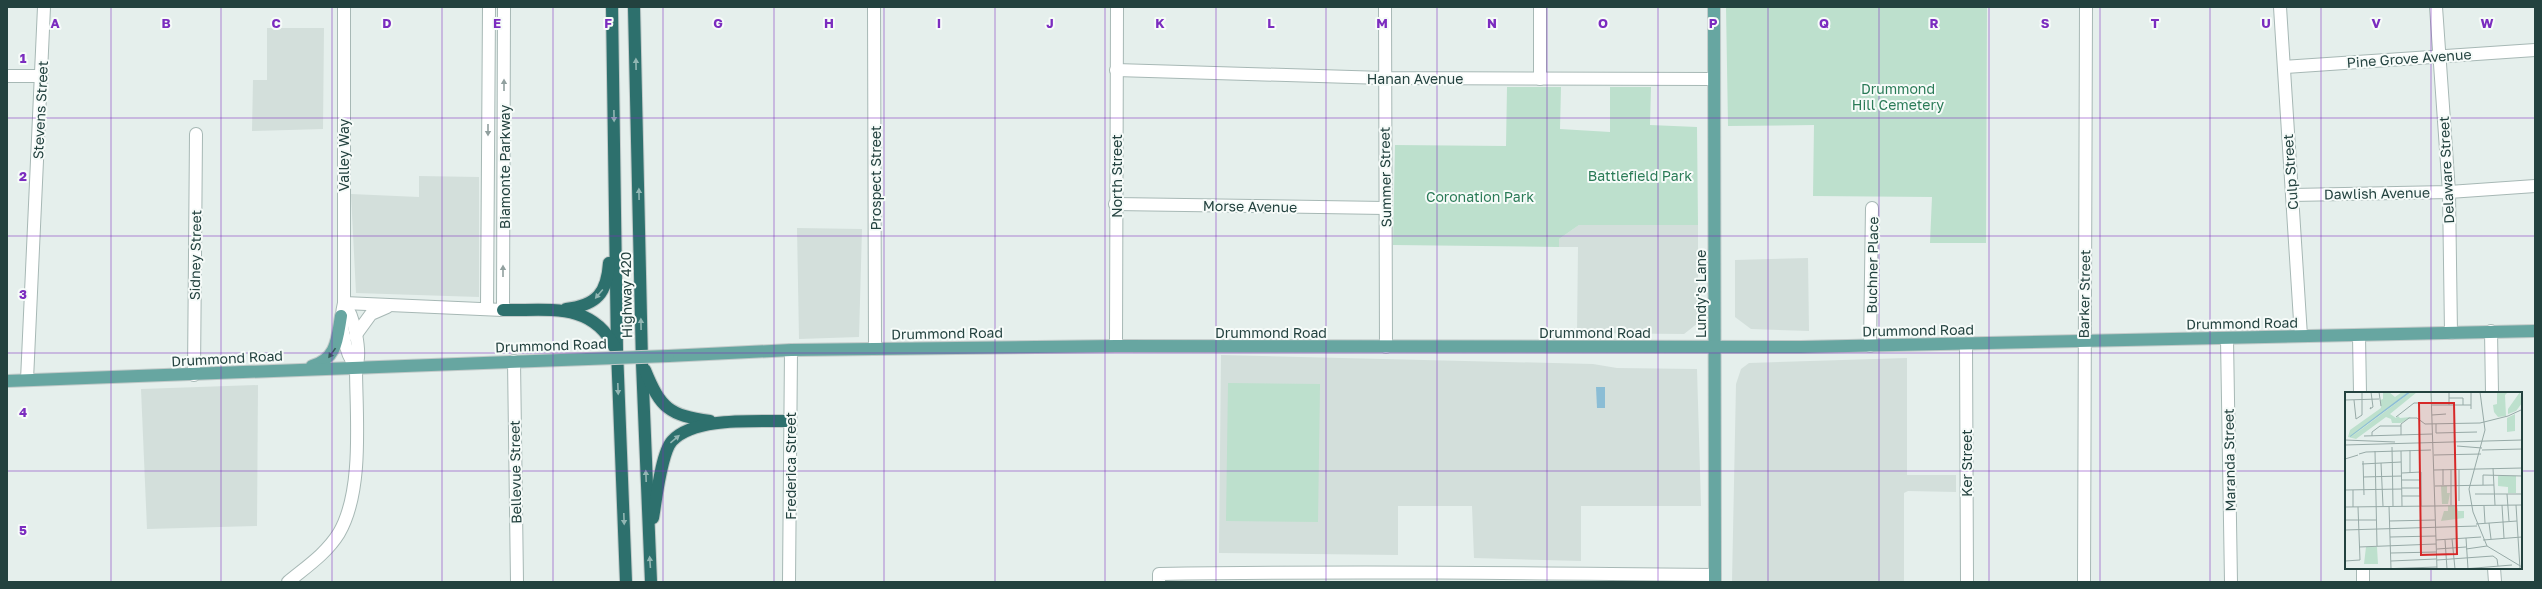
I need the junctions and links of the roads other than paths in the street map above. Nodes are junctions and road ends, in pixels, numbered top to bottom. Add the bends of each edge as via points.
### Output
1 (44, 7) edge
2 (344, 7) edge
3 (489, 7) edge
4 (504, 7) edge
5 (612, 7) edge
6 (634, 7) edge
7 (874, 7) edge
8 (1117, 7) edge
9 (1385, 7) edge
10 (1540, 7) edge
11 (1714, 7) edge
12 (2086, 7) edge
13 (2280, 7) edge
14 (2436, 7) edge
15 (2535, 50) edge
16 (2438, 57) junction
17 (2284, 67) junction
18 (1116, 70) junction
19 (7, 76) edge
20 (42, 76) junction
21 (1384, 78) junction
22 (1540, 78) junction
23 (1713, 79) junction
24 (196, 134) dead end
25 (2535, 186) edge
26 (2449, 192) junction
27 (2292, 195) junction
28 (1116, 204) junction
29 (1385, 208) junction
30 (1872, 208) dead end
31 (615, 230) junction
32 (344, 303) junction
33 (399, 305) junction
34 (487, 309) junction
35 (503, 310) junction
36 (558, 311) junction
37 (341, 316) junction
38 (2491, 331) junction
39 (2535, 331) edge
40 (2451, 333) junction
41 (355, 336) junction
42 (2301, 336) junction
43 (2359, 336) junction
44 (2227, 339) junction
45 (2084, 340) junction
46 (1966, 344) junction
47 (1116, 346) junction
48 (1870, 346) junction
49 (1386, 347) junction
50 (1715, 347) junction
51 (875, 349) junction
52 (617, 350) junction
53 (791, 350) junction
54 (514, 361) junction
55 (642, 363) junction
56 (356, 367) junction
57 (291, 369) junction
58 (194, 375) junction
59 (27, 380) junction
60 (7, 381) edge
61 (2360, 392) edge
62 (2492, 392) edge
63 (790, 421) junction
64 (723, 423) junction
65 (648, 543) junction
66 (2363, 569) edge
67 (2494, 569) edge
68 (1419, 576) edge
69 (1286, 577) edge
70 (1552, 578) edge
71 (1715, 579) edge
72 (288, 582) edge
73 (517, 582) edge
74 (626, 582) edge
75 (651, 582) edge
76 (789, 582) edge
77 (1159, 582) edge
78 (1967, 582) edge
79 (2084, 582) edge
80 (2231, 582) edge
81 (2363, 582) edge
82 (2494, 582) edge

1 - 20 street, Stevens Street
2 - 32 street, Valley Way
3 -> 34 street, Biamonte Parkway
35 -> 4 street, Biamonte Parkway
5 -> 31 highway, Highway 420
55 -> 6 highway, Highway 420
7 - 51 street, Prospect Street
8 - 18 street, North Street
9 - 21 street, Summer Street
10 - 22 street
11 - 23 main road, Lundy's Lane
12 - 45 street, Barker Street
13 - 17 street, Culp Street
14 - 16 street, Delaware Street
15 - 16 street, Pine Grove Avenue
16 - 17 street, Pine Grove Avenue
16 - 26 street, Delaware Street
17 - 27 street, Culp Street
18 - 21 street, Hanan Avenue
18 - 28 street, North Street
19 - 20 street
20 - 59 street, Stevens Street
21 - 22 street, Hanan Avenue
21 - 29 street, Summer Street
22 - 23 street, Hanan Avenue
23 - 50 main road, Lundy's Lane
24 - 58 street, Sidney Street
25 - 26 street, Dawlish Avenue
26 - 27 street, Dawlish Avenue
26 - 40 street, Delaware Street
27 - 42 street, Culp Street
28 - 29 street, Morse Avenue
28 - 47 street, North Street
29 - 49 street, Summer Street
30 - 48 street, Buchner Place
31 -> 36 highway via 605,288 590,303
31 - 52 highway, Highway 420
32 - 33 street
32 - 37 street, Valley Way
32 - 41 street, Valley Way via 350,310
33 - 34 street
33 - 41 street via 375,311 363,322
34 - 35 street
35 - 36 highway
36 - 52 highway via 586,316 609,335
37 - 56 street, Valley Way via 350,360
37 -> 57 main road via 336,347 330,356 322,363
38 - 39 main road, Drummond Road
38 - 40 main road, Drummond Road
38 - 62 street
40 - 43 main road, Drummond Road
41 - 56 street, Valley Way via 359,359
42 - 43 main road, Drummond Road
42 - 44 main road, Drummond Road
43 - 61 street
44 - 45 main road, Drummond Road
44 - 80 street, Maranda Street
45 - 46 main road, Drummond Road
45 - 79 street, Barker Street
46 - 48 main road, Drummond Road
46 - 78 street, Ker Street
47 - 49 main road, Drummond Road
47 - 51 main road, Drummond Road
48 - 50 main road, Drummond Road
49 - 50 main road, Drummond Road
50 - 71 main road, Lundy's Lane
51 - 53 main road, Drummond Road
52 -> 74 highway, Highway 420
53 - 54 main road, Drummond Road, bridge
53 - 63 street, Frederica Street
54 - 56 main road, Drummond Road
54 - 73 street, Bellevue Street
55 - 64 highway via 654,393 669,411 689,418
65 -> 55 highway, Highway 420
56 - 57 main road, Drummond Road
56 - 72 street, Valley Way via 355,454 350,504 339,533 323,553
57 - 58 main road, Drummond Road
58 - 59 main road, Drummond Road
59 - 60 main road, Drummond Road
63 - 64 highway
63 - 76 street, Frederica Street
65 -> 64 highway via 662,467 671,442 690,428
75 -> 65 highway, Highway 420
66 - 81 street
67 - 82 street
68 - 69 street
68 - 70 street
69 - 77 street via 1159,574
70 - 71 street

